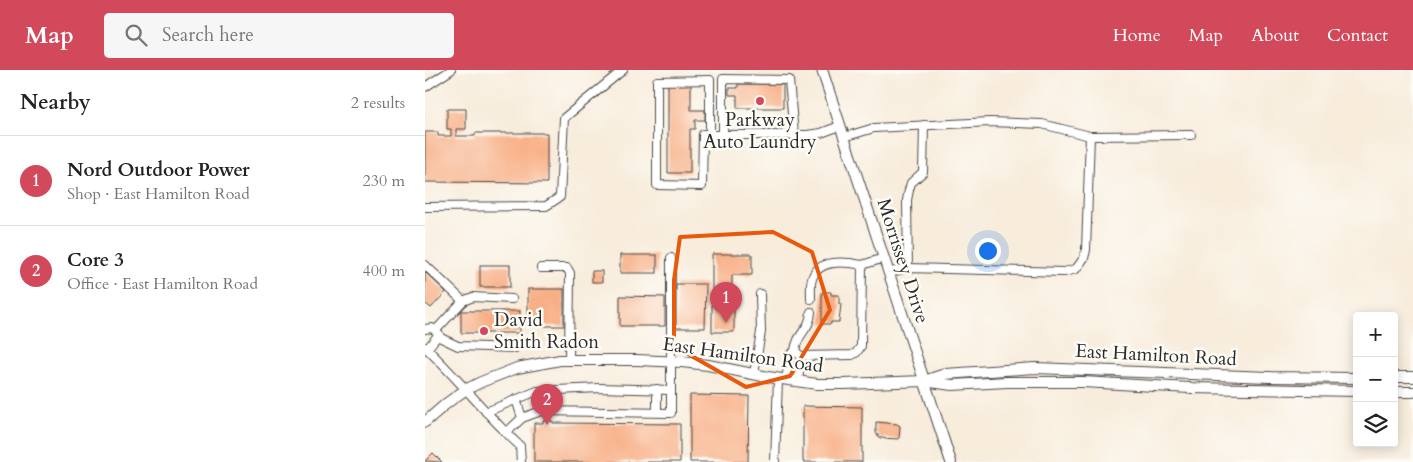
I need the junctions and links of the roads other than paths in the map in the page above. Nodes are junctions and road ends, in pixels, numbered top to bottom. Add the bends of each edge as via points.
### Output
1 (451, 70) edge
2 (623, 70) edge
3 (822, 70) edge
4 (425, 87) edge
5 (924, 125) junction
6 (840, 126) junction
7 (710, 135) junction
8 (723, 135) junction
9 (794, 135) junction
10 (1191, 135) dead end
11 (1090, 136) junction
12 (844, 138) junction
13 (425, 207) edge
14 (671, 258) dead end
15 (884, 258) junction
16 (425, 265) edge
17 (862, 265) junction
18 (541, 268) dead end
19 (908, 268) junction
20 (889, 273) junction
21 (761, 294) dead end
22 (512, 299) dead end
23 (811, 299) dead end
24 (463, 301) junction
25 (811, 312) dead end
26 (431, 329) edge
27 (426, 348) edge
28 (515, 348) dead end
29 (798, 353) junction
30 (569, 360) junction
31 (671, 361) junction
32 (754, 374) junction
33 (1413, 377) edge
34 (1353, 378) edge
35 (1398, 378) edge
36 (782, 380) junction
37 (924, 381) junction
38 (798, 382) junction
39 (657, 389) junction
40 (465, 390) junction
41 (671, 390) junction
42 (1353, 391) edge
43 (1398, 392) edge
44 (1413, 392) edge
45 (516, 399) junction
46 (486, 412) junction
47 (657, 412) junction
48 (522, 418) junction
49 (425, 422) edge
50 (506, 433) junction
51 (521, 462) edge
52 (775, 462) edge
53 (951, 462) edge

1 - 4 street
2 - 13 street via 564,118 560,197 553,202 547,206
3 - 6 main road, Morrissey Drive
5 - 11 street via 1042,124
5 - 12 street via 874,128
5 - 19 street via 923,172 911,183 907,200
6 - 9 street
6 - 12 main road, Morrissey Drive
7 - 7 street via 710,80 657,81 657,185 702,186 703,134
7 - 8 street
8 - 9 street
8 - 9 street via 723,79 789,80
10 - 11 street
11 - 19 street via 1086,250 1076,269 1064,272
12 - 15 main road, Morrissey Drive
14 - 31 street
15 - 17 street
15 - 20 main road, Morrissey Drive
16 - 24 street
17 - 23 street via 831,263 817,269 811,279
17 - 29 street via 861,346 857,352 851,355
18 - 30 street via 567,268 569,273
19 - 20 street
20 - 37 main road, Morrissey Drive
21 - 32 street via 761,332
22 - 24 street via 473,298
24 - 26 street
25 - 29 street via 811,322 796,340
26 - 27 street
26 - 28 street via 458,346
27 - 40 street
29 - 36 street via 790,355
29 - 38 street
30 - 31 main road, East Hamilton Road
30 - 40 main road, East Hamilton Road via 517,368
31 - 32 main road, East Hamilton Road
31 - 41 street
32 - 36 main road, East Hamilton Road
33 - 35 main road
34 - 37 main road, East Hamilton Road via 1035,368 945,374
36 - 38 main road, East Hamilton Road
36 - 52 street
37 - 38 main road, East Hamilton Road
37 - 42 main road, East Hamilton Road via 952,385 1075,382
37 - 53 main road, Morrissey Drive
39 - 41 street
39 - 45 street via 537,391
39 - 47 street
40 - 46 street
40 - 49 main road, East Hamilton Road
41 - 47 street via 671,413
43 - 44 main road
45 - 46 street
45 - 48 street
46 - 50 street
47 - 48 street via 541,411
48 - 50 street
50 - 51 street via 520,446

